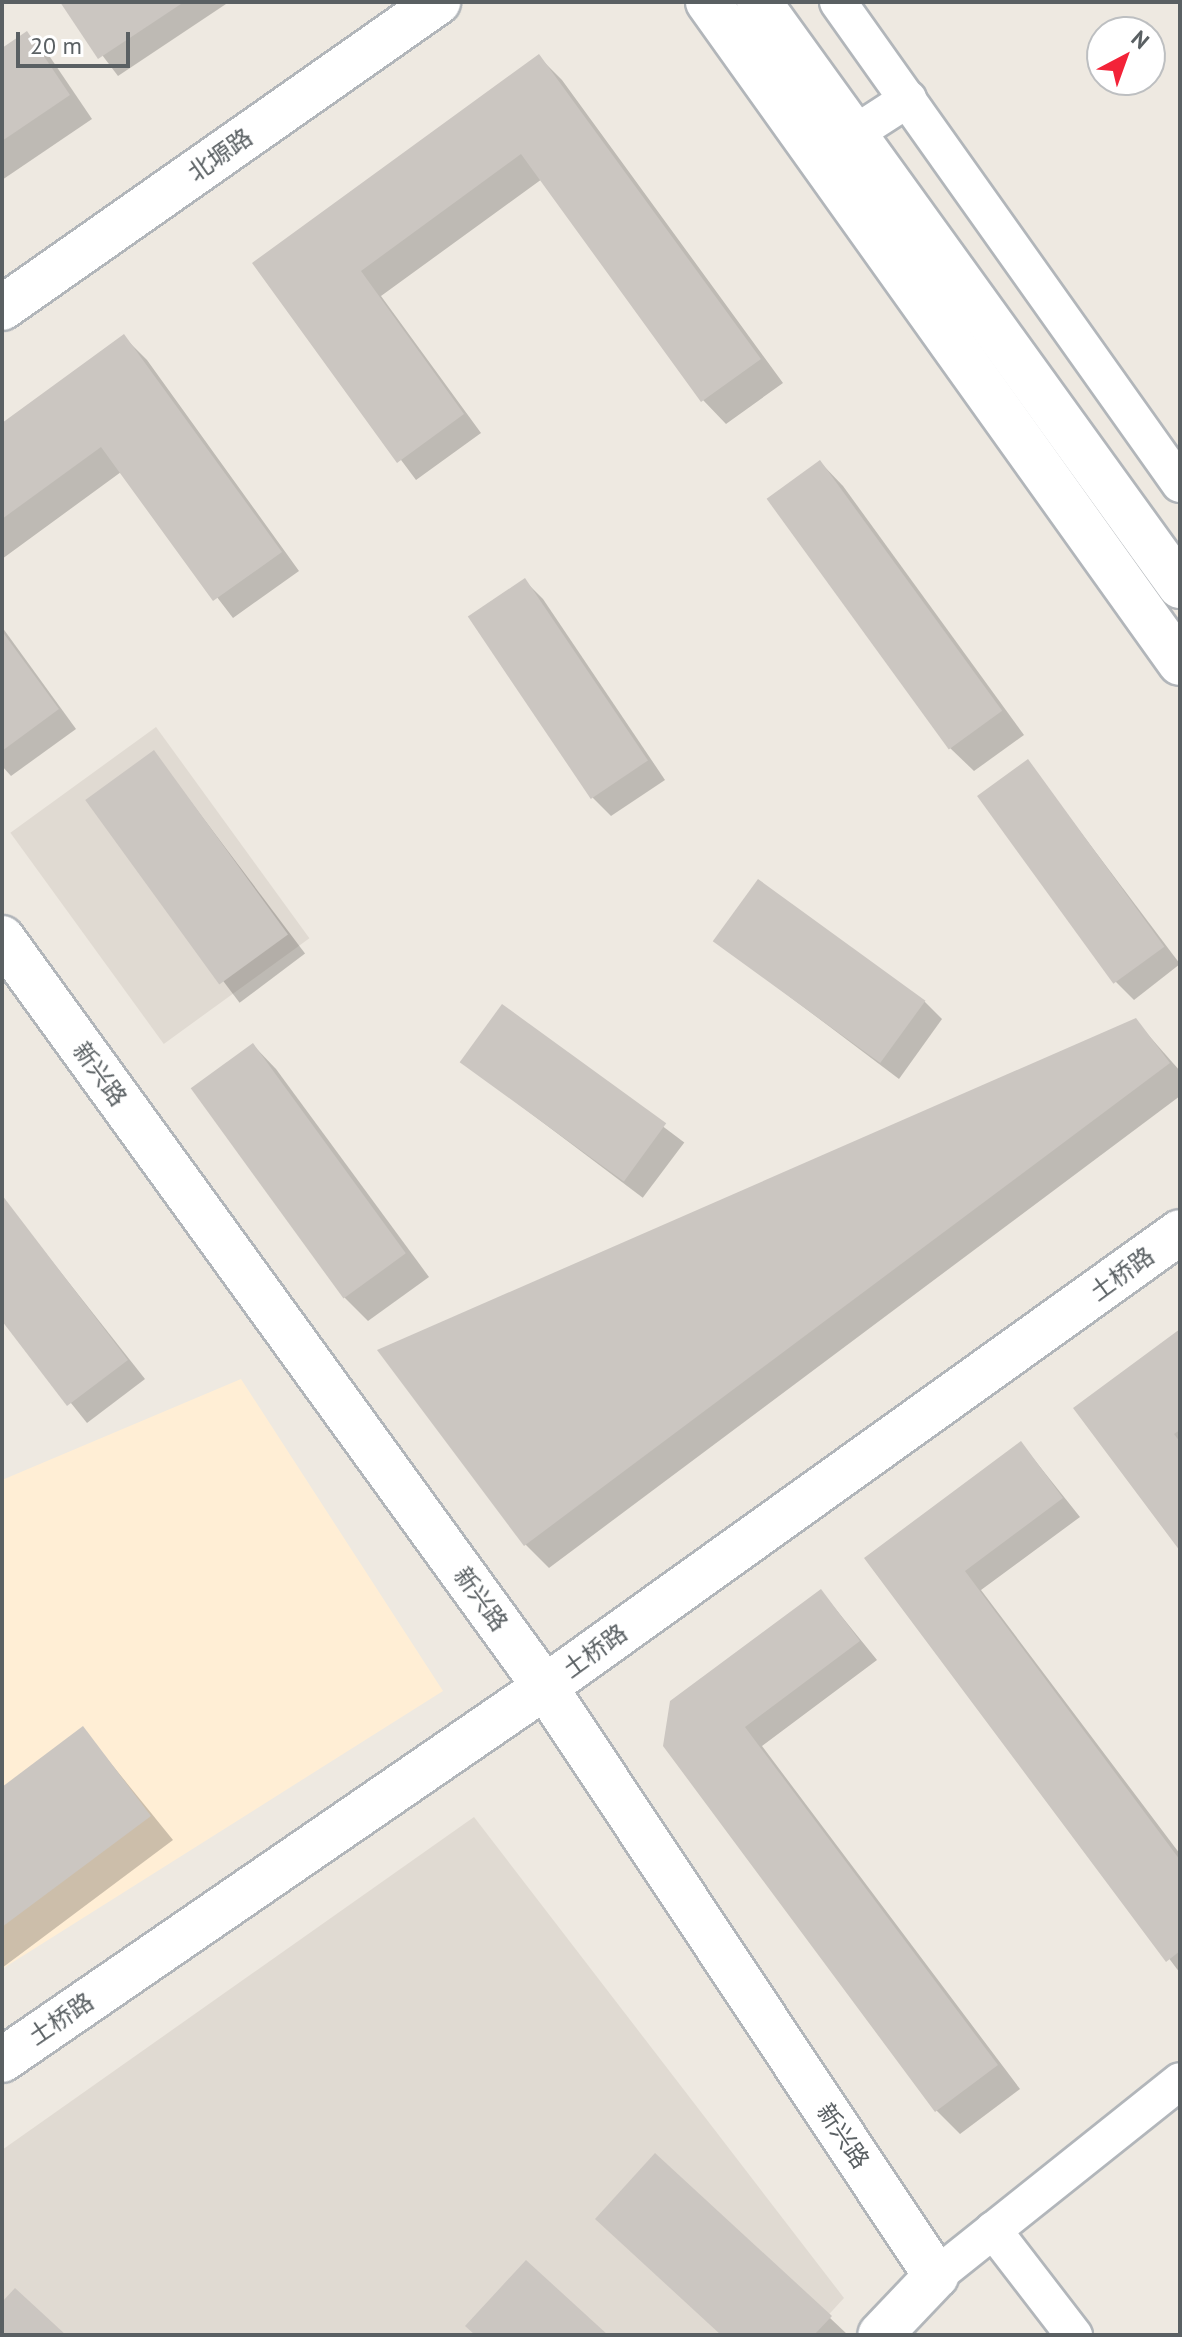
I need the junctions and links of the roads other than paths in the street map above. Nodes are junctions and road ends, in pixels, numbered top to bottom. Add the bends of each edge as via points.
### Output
1 (438, 2) edge
2 (708, 2) edge
3 (759, 2) edge
4 (838, 2) edge
5 (908, 99) junction
6 (857, 132) junction
7 (2, 308) edge
8 (1180, 484) edge
9 (1180, 586) edge
10 (1180, 663) edge
11 (2, 938) edge
12 (1180, 1232) edge
13 (545, 1687) junction
14 (2, 2060) edge
15 (1180, 2081) edge
16 (993, 2230) junction
17 (936, 2276) junction
18 (880, 2335) edge
19 (1074, 2335) edge

1 - 7 street, 北塬路
2 - 10 street
3 - 6 street
4 - 5 street
5 - 6 street
5 - 8 street
6 - 9 street
11 - 13 street, 新兴路
12 - 13 street, 土桥路
13 - 14 street, 土桥路
13 - 17 street, 新兴路
15 - 16 street
16 - 17 street
16 - 19 street
17 - 18 street

